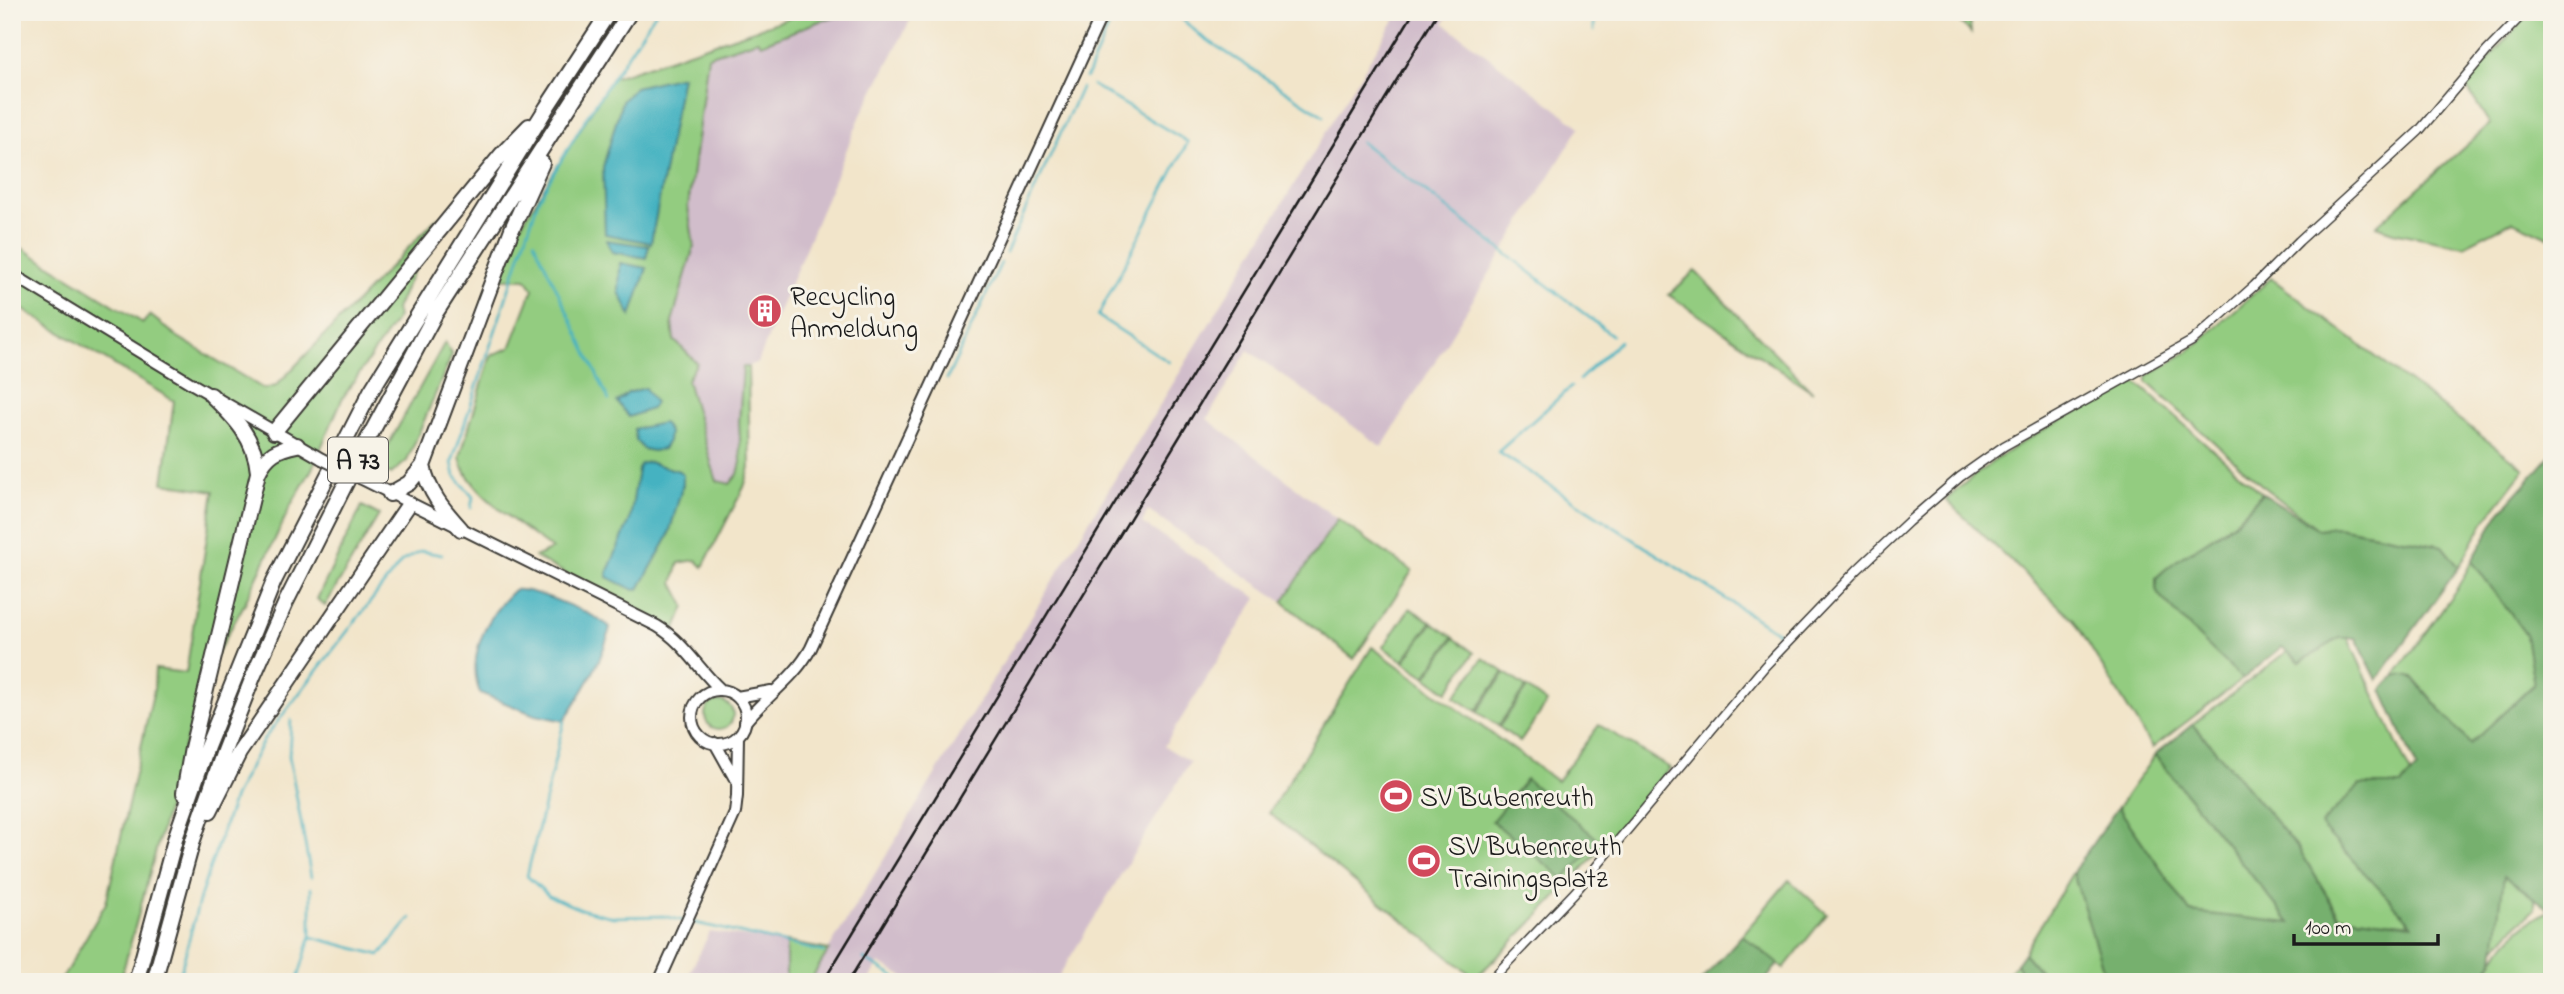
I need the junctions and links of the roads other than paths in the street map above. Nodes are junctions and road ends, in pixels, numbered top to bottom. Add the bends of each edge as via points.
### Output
1 (609, 12) edge
2 (630, 12) edge
3 (1103, 12) edge
4 (2525, 12) edge
5 (569, 104) junction
6 (547, 107) junction
7 (12, 274) edge
8 (211, 396) junction
9 (275, 432) junction
10 (297, 444) junction
11 (423, 466) junction
12 (258, 473) junction
13 (390, 494) junction
14 (409, 504) junction
15 (461, 530) junction
16 (698, 667) junction
17 (721, 690) junction
18 (774, 690) junction
19 (737, 697) junction
20 (698, 699) junction
21 (745, 722) junction
22 (738, 736) junction
23 (715, 743) junction
24 (736, 781) junction
25 (176, 836) junction
26 (193, 840) junction
27 (136, 982) edge
28 (154, 982) edge
29 (659, 982) edge
30 (1489, 982) edge

1 - 6 highway, A 73
2 - 5 highway, A 73
3 - 18 main road via 811,648 788,680
4 - 30 street via 2419,131 2192,341 2004,446 1908,522 1765,666 1575,892
5 - 11 highway via 512,229
5 - 26 highway, A 73 via 435,314 367,441 253,677
6 - 9 highway via 502,153
6 - 25 highway, A 73 via 371,391 274,581
7 - 8 main road
8 - 9 main road
8 - 12 highway via 249,437
9 - 10 main road
10 - 12 highway via 269,455
10 - 13 main road, bridge
11 - 13 highway via 409,483
11 - 15 highway via 435,499
12 - 25 highway via 192,748
13 - 14 main road
14 - 15 main road
14 - 26 highway via 239,753
15 - 16 main road via 657,626 684,646
16 - 17 main road
16 - 20 main road
17 - 19 main road
17 - 20 main road
18 - 19 main road
18 - 21 main road
19 - 21 main road via 746,713
20 - 23 main road via 692,714 695,730
21 - 22 main road
22 - 23 main road
22 - 24 main road
23 - 24 main road
24 - 29 main road via 735,813
25 - 27 highway, A 73
26 - 28 highway, A 73

